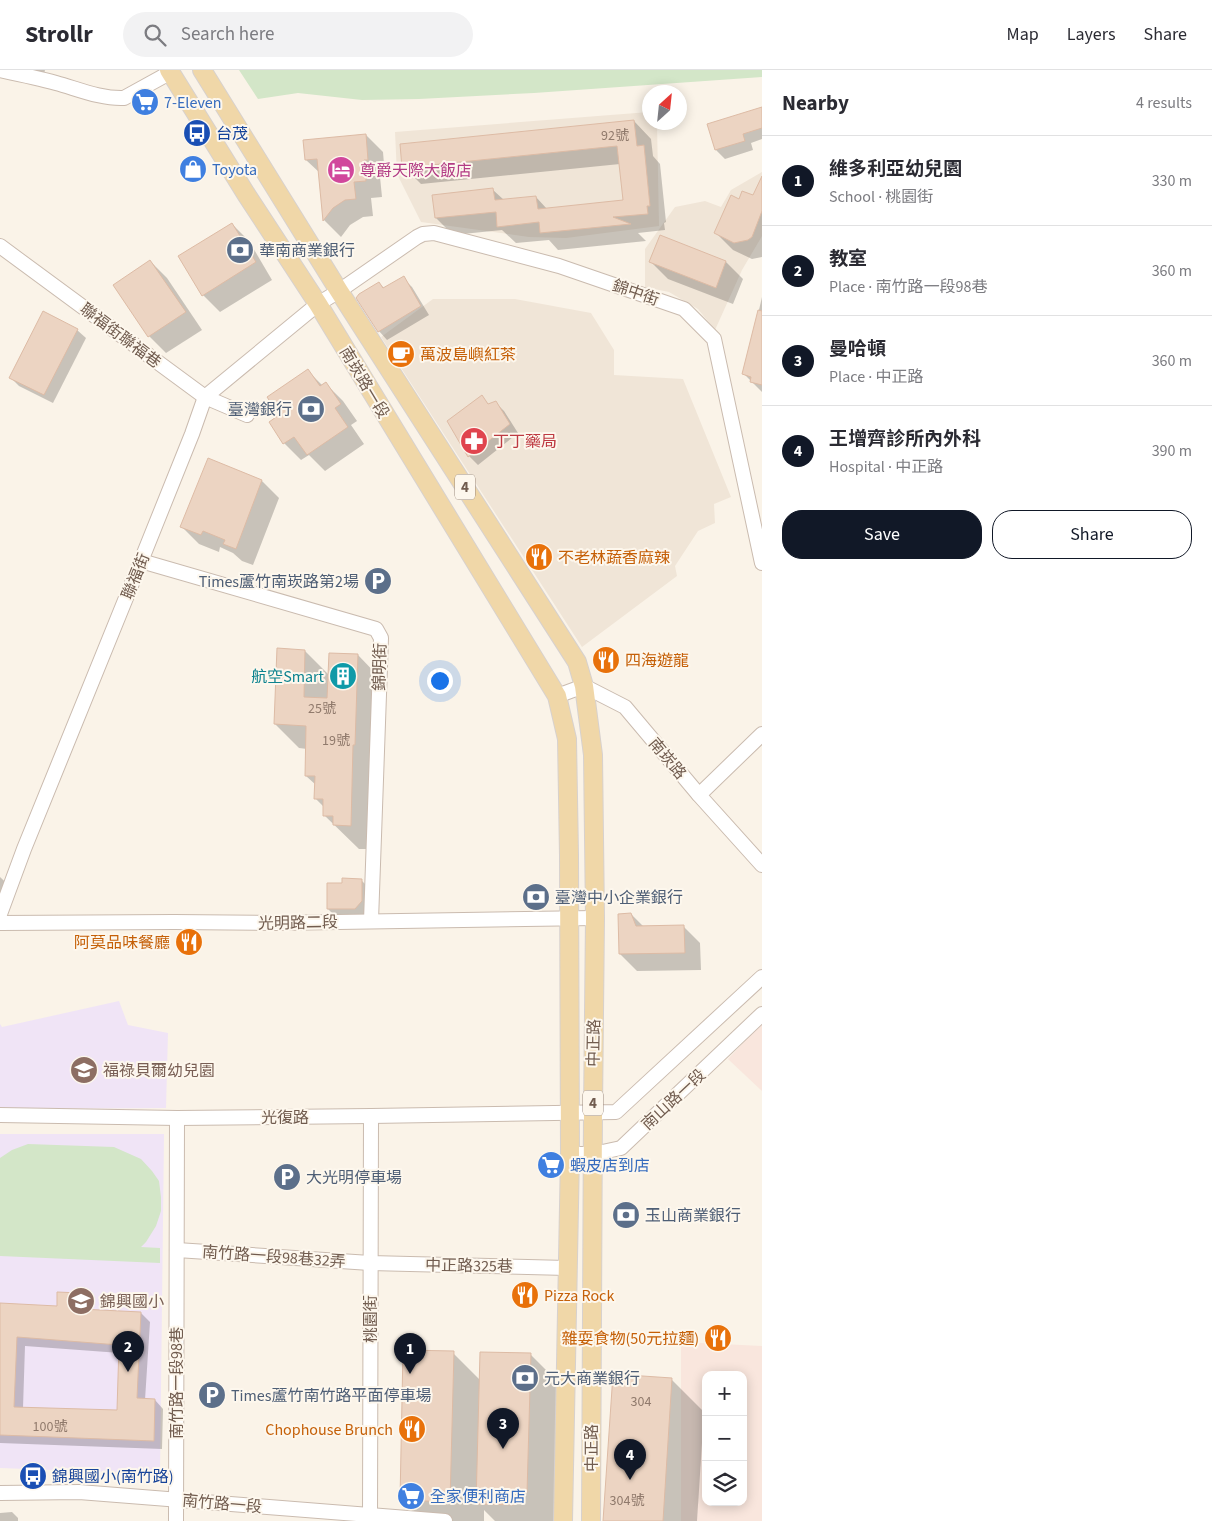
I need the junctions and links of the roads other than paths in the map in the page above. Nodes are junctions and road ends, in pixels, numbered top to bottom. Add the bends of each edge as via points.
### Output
1 (0, 70) edge
2 (202, 70) edge
3 (170, 71) edge
4 (0, 246) edge
5 (339, 291) junction
6 (318, 304) junction
7 (205, 397) junction
8 (247, 415) dead end
9 (141, 561) junction
10 (762, 563) edge
11 (584, 686) junction
12 (557, 696) junction
13 (762, 734) edge
14 (699, 795) junction
15 (762, 865) edge
16 (0, 914) edge
17 (569, 917) junction
18 (595, 918) junction
19 (371, 921) junction
20 (0, 923) edge
21 (762, 977) edge
22 (762, 1014) edge
23 (570, 1112) junction
24 (593, 1112) junction
25 (0, 1115) edge
26 (371, 1116) junction
27 (177, 1118) junction
28 (570, 1154) junction
29 (592, 1154) junction
30 (177, 1250) junction
31 (370, 1263) junction
32 (567, 1268) junction
33 (0, 1493) edge
34 (176, 1499) junction
35 (370, 1518) edge
36 (176, 1521) edge
37 (445, 1521) edge
38 (563, 1521) edge
39 (591, 1521) edge

1 - 3 street via 116,98 124,98
2 - 5 main road, 南崁路一段 / 4
3 - 6 main road, 南崁路一段 / 4
4 - 7 street, 聯福街聯福巷
5 - 6 street
5 - 10 street, 錦中街 via 417,237 434,233 559,266 684,309 714,339
5 - 11 main road, 南崁路一段 / 4 via 577,662
6 - 7 street
6 - 12 main road, 南崁路一段 / 4
7 - 8 street, 聯福街聯福巷
7 - 9 street, 聯福街
9 - 16 street, 聯福街
9 - 19 street, 錦明街 via 376,629 381,638
11 - 12 street
11 - 14 street, 南崁路 via 625,707
11 - 18 main road, 中正路 / 4 via 593,755
12 - 17 main road, 中正路 / 4 via 567,739
13 - 14 street
14 - 15 street, 南崁路
17 - 18 street, 光明路二段
17 - 19 street, 光明路二段
17 - 23 main road, 中正路 / 4
18 - 24 main road, 中正路 / 4
19 - 20 street, 光明路二段
21 - 24 street, 南山路一段 via 616,1112
22 - 29 street, 南山路一段 via 621,1148
23 - 24 street, 南山路一段
23 - 26 street, 光復路
23 - 28 main road, 中正路 / 4
24 - 29 main road, 中正路 / 4
25 - 27 street, 光復路
26 - 27 street, 光復路
26 - 31 street, 桃園街
27 - 30 street, 南竹路一段98巷
28 - 29 street, 南山路一段
28 - 32 main road, 中正路 / 4
29 - 39 main road, 中正路 / 4
30 - 31 street, 南竹路一段98巷32弄
30 - 34 street, 南竹路一段98巷
31 - 32 street, 中正路325巷
31 - 35 street, 桃園街
32 - 38 main road, 中正路 / 4
33 - 34 street, 南竹路一段 via 79,1492
34 - 35 street, 南竹路一段
34 - 36 street, 南竹路一段98巷
35 - 37 street, 南竹路一段

